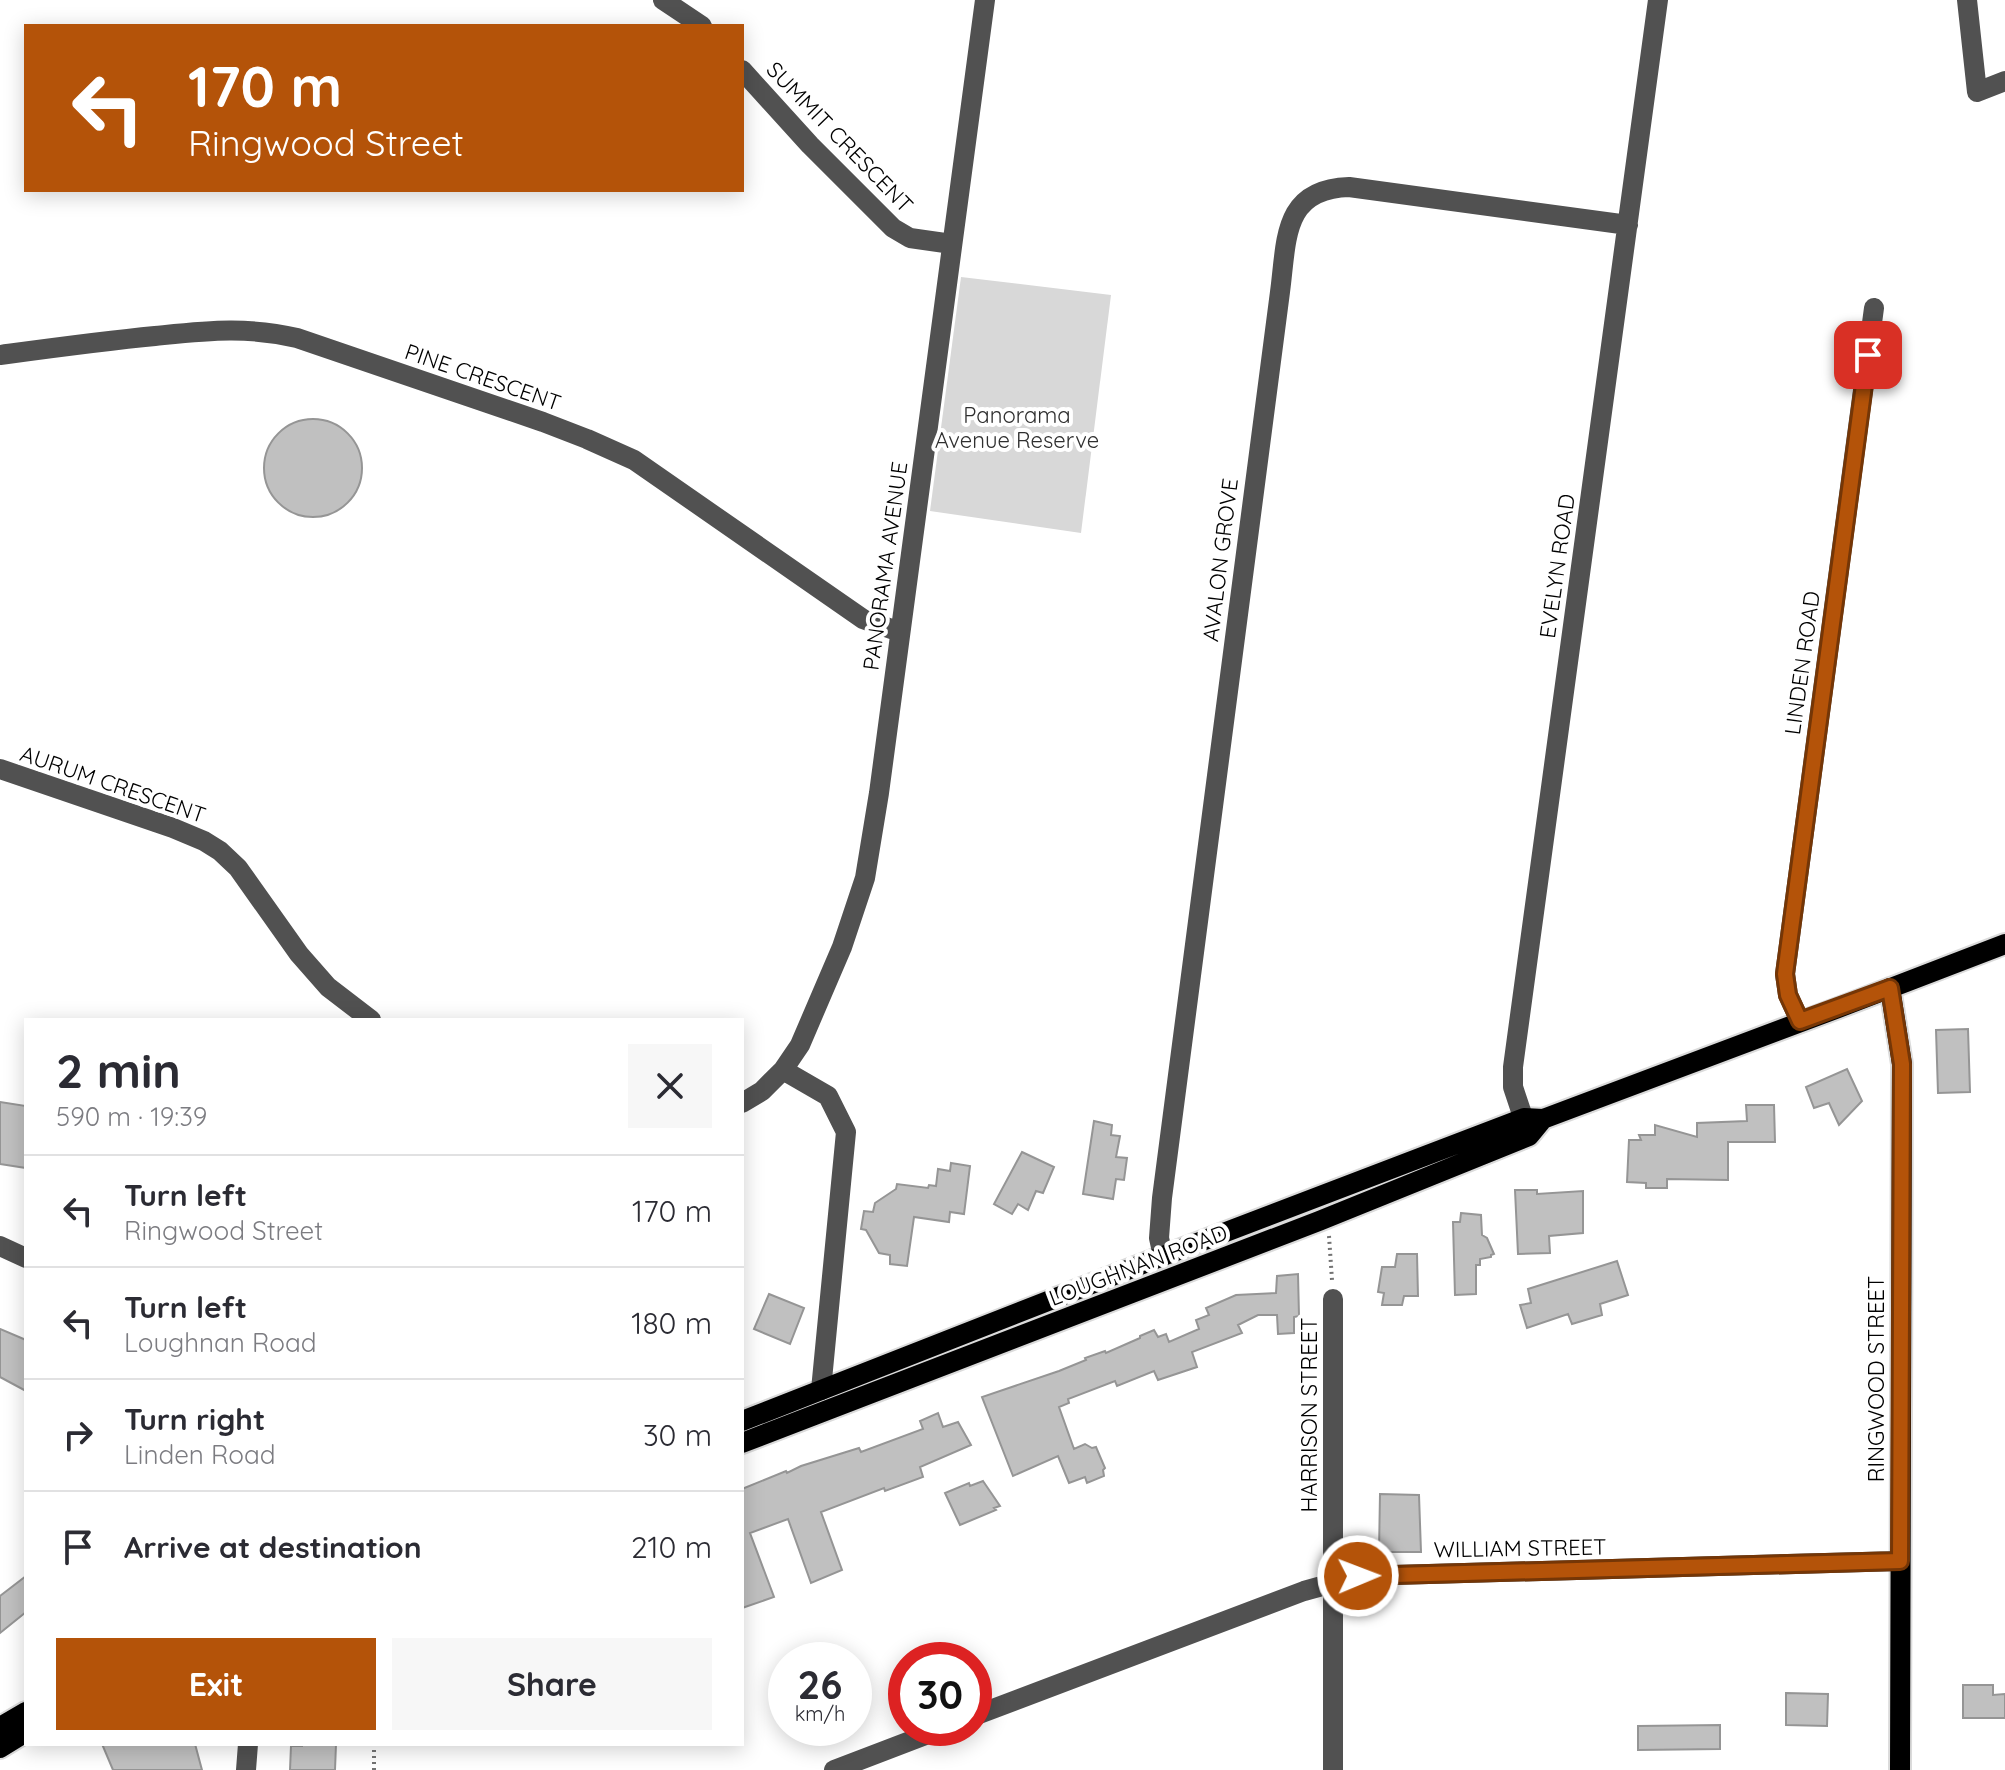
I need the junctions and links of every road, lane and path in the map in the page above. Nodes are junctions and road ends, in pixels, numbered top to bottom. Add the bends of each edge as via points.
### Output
1 (663, 0) edge
2 (985, 0) edge
3 (1658, 0) edge
4 (1967, 0) edge
5 (699, 24) edge
6 (744, 72) edge
7 (2005, 81) edge
8 (1628, 225) junction
9 (952, 244) junction
10 (1874, 308) dead end
11 (0, 355) edge
12 (900, 632) junction
13 (0, 769) edge
14 (2005, 944) edge
15 (1890, 988) junction
16 (368, 1018) edge
17 (1800, 1021) junction
18 (783, 1070) junction
19 (744, 1102) edge
20 (1532, 1124) junction
21 (1329, 1234) dead end
22 (0, 1246) edge
23 (1163, 1256) junction
24 (24, 1257) edge
25 (1333, 1299) joint
26 (821, 1390) junction
27 (744, 1420) edge
28 (744, 1442) edge
29 (1900, 1561) junction
30 (1333, 1582) junction
31 (992, 1709) edge
32 (24, 1713) edge
33 (0, 1727) edge
34 (24, 1733) edge
35 (248, 1746) edge
36 (374, 1746) edge
37 (897, 1746) edge
38 (0, 1748) edge
39 (246, 1770) edge
40 (374, 1770) edge
41 (834, 1770) edge
42 (1333, 1770) edge
43 (1900, 1770) edge

1 - 5 street
2 - 9 street, PANORAMA AVENUE
3 - 8 street, EVELYN ROAD
4 - 7 street via 1977,92
6 - 9 street, SUMMIT CRESCENT via 893,228 910,238
8 - 20 street, EVELYN ROAD via 1513,1067 1513,1087
8 - 23 street, AVALON GROVE via 1349,187 1310,196 1293,218 1160,1208
9 - 12 street, PANORAMA AVENUE
10 - 17 street, LINDEN ROAD via 1785,974
11 - 12 street, PINE CRESCENT via 224,329 297,338 543,422 634,460 863,619
12 - 18 street, PANORAMA AVENUE via 865,878 842,947 800,1045
13 - 16 street, AURUM CRESCENT via 173,828 220,851 328,987
14 - 15 main road, LOUGHNAN ROAD
15 - 17 main road, LOUGHNAN ROAD
15 - 29 main road, RINGWOOD STREET via 1902,1064
17 - 20 main road, LOUGHNAN ROAD
18 - 19 street, PANORAMA AVENUE
18 - 26 street via 828,1096 846,1132
20 - 23 main road, LOUGHNAN ROAD
20 - 28 main road, LOUGHNAN ROAD via 1319,1221
21 - 25 path
22 - 24 street
23 - 26 main road, LOUGHNAN ROAD
25 - 30 street, HARRISON STREET
26 - 27 main road, LOUGHNAN ROAD
29 - 30 street, WILLIAM STREET via 1358,1576
29 - 43 main road, RINGWOOD STREET
30 - 31 street, WILLIAM STREET
30 - 42 street, HARRISON STREET
32 - 33 main road
34 - 38 main road
35 - 39 street
36 - 40 path
37 - 41 street

